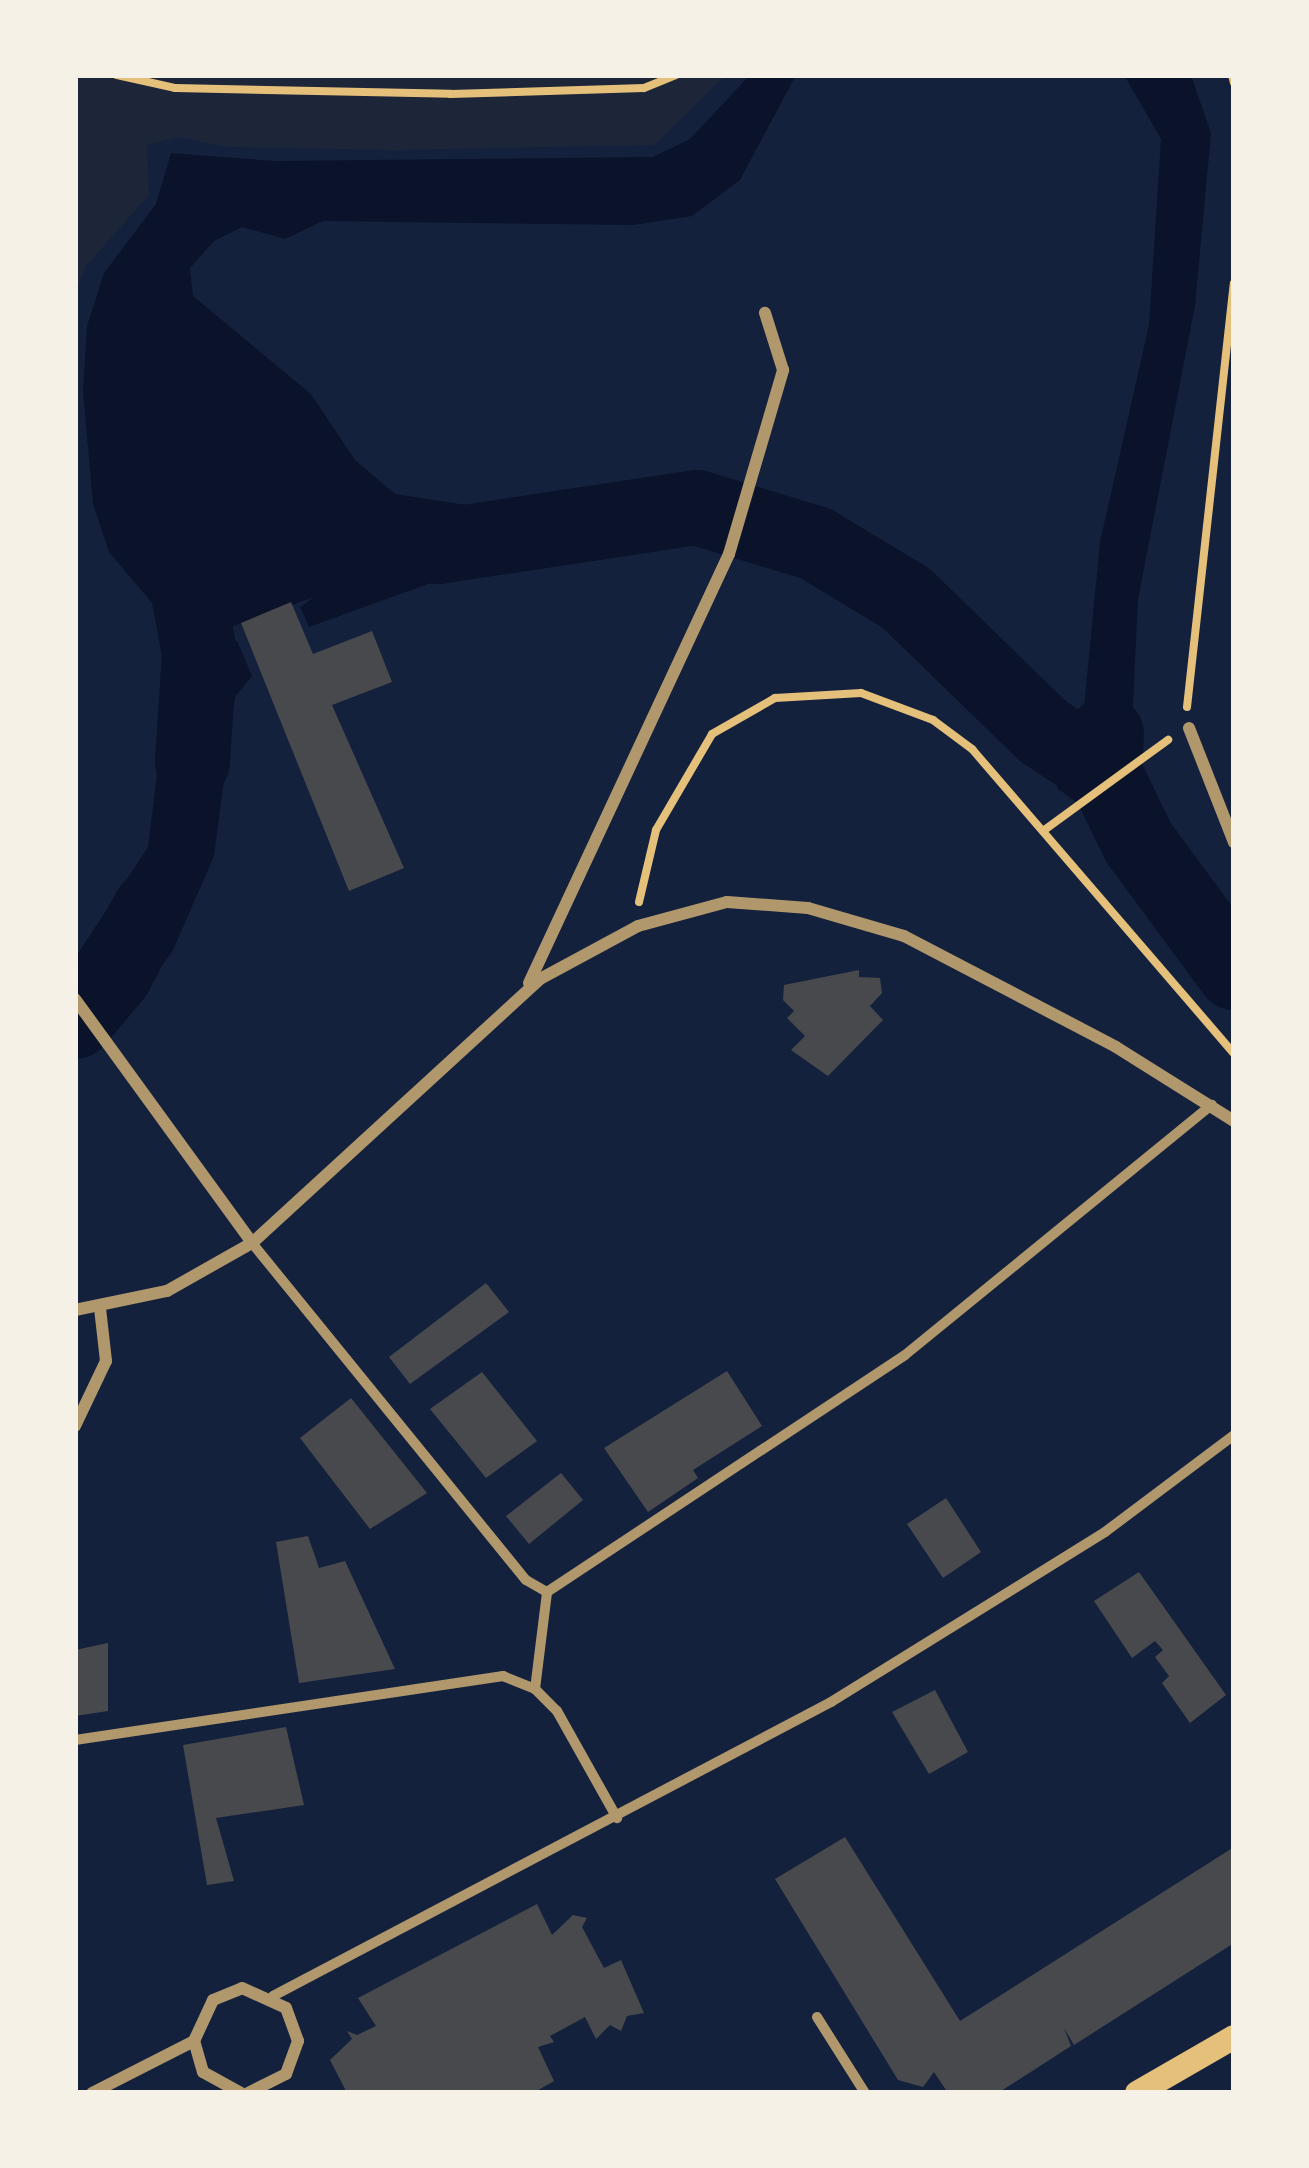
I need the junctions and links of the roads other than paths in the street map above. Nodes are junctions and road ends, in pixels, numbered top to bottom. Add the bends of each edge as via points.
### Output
1 (765, 313) dead end
2 (1189, 728) road end
3 (1234, 842) edge
4 (526, 990) junction
5 (75, 999) edge
6 (1212, 1105) junction
7 (1234, 1121) edge
8 (252, 1243) junction
9 (100, 1308) junction
10 (75, 1310) edge
11 (75, 1426) edge
12 (1234, 1436) edge
13 (553, 1590) junction
14 (535, 1689) junction
15 (75, 1740) edge
16 (617, 1818) junction
17 (273, 1996) junction
18 (817, 2017) dead end
19 (1234, 2037) edge
20 (194, 2041) junction
21 (92, 2093) edge
22 (244, 2093) edge
23 (865, 2093) edge
24 (1137, 2093) edge

1 - 4 street via 783,370 729,554
2 - 3 street
4 - 6 street via 638,926 745,901 860,919 969,967
4 - 8 street via 321,1188
5 - 8 street
6 - 7 street
6 - 13 street via 904,1355
8 - 9 street via 167,1291
8 - 13 street via 526,1580
9 - 10 street
9 - 11 street via 106,1361
12 - 16 street via 1039,1576
13 - 14 street
14 - 15 street via 503,1676
14 - 16 street via 573,1736
16 - 17 street
17 - 20 street via 242,1988 213,2000
17 - 22 street via 295,2024 295,2059 274,2085
18 - 23 street
19 - 24 main road
20 - 21 street
20 - 22 street via 203,2072

